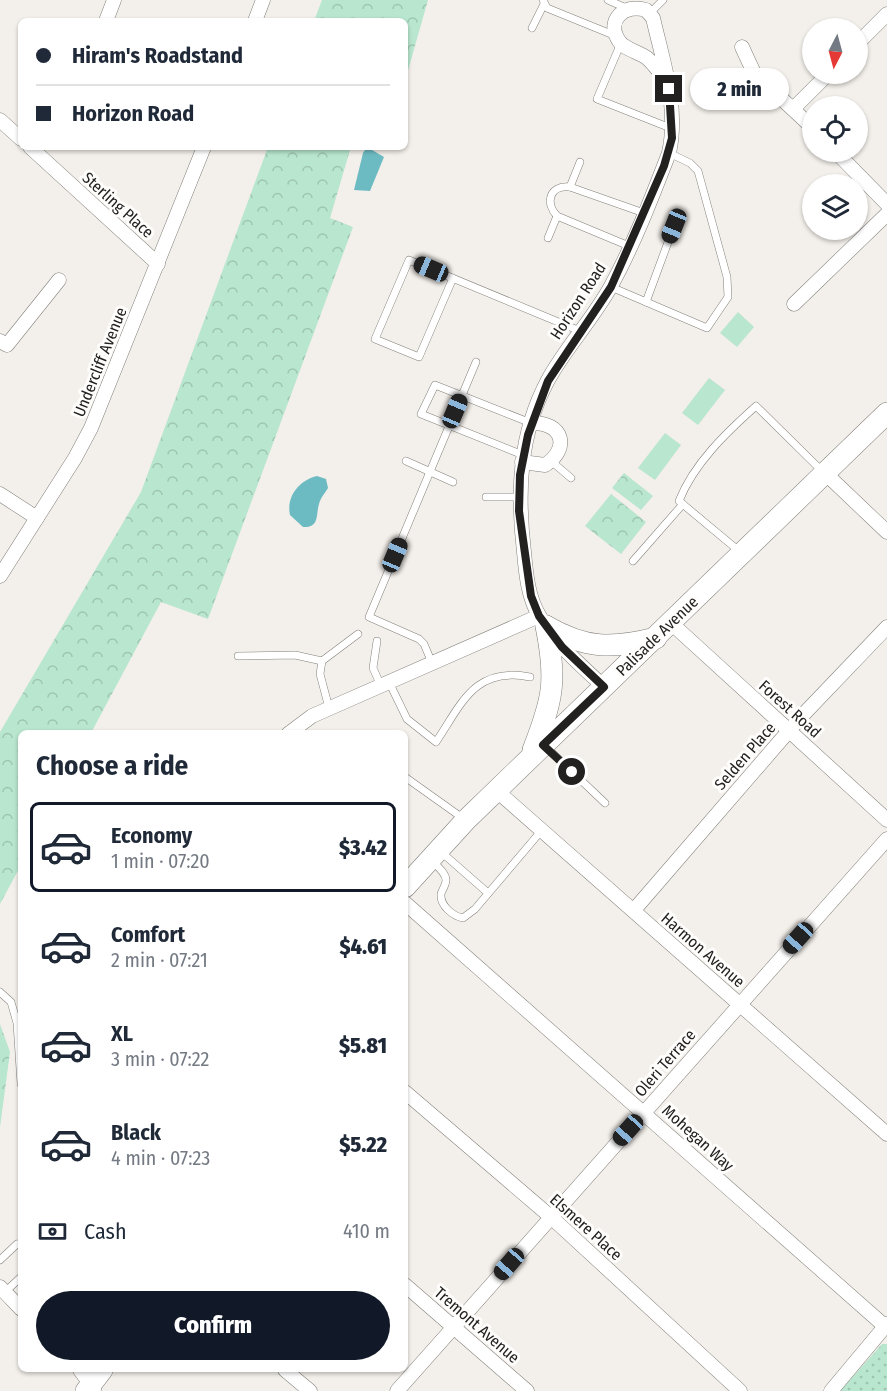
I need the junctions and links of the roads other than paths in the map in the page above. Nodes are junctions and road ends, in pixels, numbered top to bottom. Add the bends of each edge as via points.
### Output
1 (114, 0) edge
2 (263, 0) edge
3 (608, 0) edge
4 (663, 0) edge
5 (544, 2) edge
6 (627, 8) junction
7 (650, 13) junction
8 (887, 14) edge
9 (107, 18) edge
10 (256, 18) edge
11 (532, 28) dead end
12 (868, 33) edge
13 (619, 40) junction
14 (742, 47) dead end
15 (668, 84) junction
16 (818, 84) edge
17 (794, 108) junction
18 (802, 116) edge
19 (0, 120) edge
20 (673, 129) junction
21 (18, 136) edge
22 (33, 150) edge
23 (203, 150) edge
24 (669, 153) junction
25 (580, 162) dead end
26 (846, 162) edge
27 (570, 187) junction
28 (887, 204) edge
29 (644, 213) junction
30 (887, 214) edge
31 (557, 216) junction
32 (674, 226) dead end
33 (548, 238) dead end
34 (629, 246) junction
35 (158, 264) junction
36 (453, 278) junction
37 (60, 280) dead end
38 (611, 287) junction
39 (646, 302) junction
40 (794, 304) dead end
41 (580, 331) junction
42 (0, 341) edge
43 (476, 362) dead end
44 (462, 396) junction
45 (887, 413) edge
46 (531, 423) junction
47 (449, 426) junction
48 (523, 458) junction
49 (406, 461) dead end
50 (551, 461) junction
51 (430, 471) junction
52 (825, 473) junction
53 (571, 478) dead end
54 (453, 482) dead end
55 (0, 494) edge
56 (486, 497) dead end
57 (519, 497) junction
58 (683, 504) junction
59 (37, 518) junction
60 (887, 532) edge
61 (742, 554) junction
62 (633, 561) dead end
63 (0, 576) edge
64 (543, 621) junction
65 (887, 627) edge
66 (663, 631) junction
67 (358, 634) dead end
68 (376, 641) dead end
69 (238, 656) dead end
70 (322, 661) junction
71 (432, 663) junction
72 (530, 677) dead end
73 (385, 684) junction
74 (604, 687) junction
75 (329, 708) junction
76 (293, 730) edge
77 (789, 731) junction
78 (537, 751) junction
79 (408, 779) edge
80 (496, 791) junction
81 (605, 803) dead end
82 (466, 820) junction
83 (887, 820) edge
84 (542, 830) junction
85 (887, 839) edge
86 (434, 854) junction
87 (410, 877) edge
88 (488, 893) junction
89 (408, 906) edge
90 (634, 910) junction
91 (0, 992) edge
92 (739, 1003) junction
93 (18, 1038) edge
94 (408, 1095) edge
95 (643, 1112) junction
96 (887, 1134) edge
97 (551, 1217) junction
98 (17, 1244) dead end
99 (0, 1260) edge
100 (18, 1279) edge
101 (408, 1288) edge
102 (3, 1290) edge
103 (18, 1306) edge
104 (886, 1326) edge
105 (454, 1327) junction
106 (287, 1372) edge
107 (310, 1391) edge
108 (397, 1391) edge
109 (527, 1391) edge
110 (740, 1391) edge
111 (831, 1391) edge

1 - 9 street
2 - 10 street
3 - 6 lane
4 - 7 lane
5 - 11 lane
5 - 13 lane via 547,8
6 - 7 street
6 - 13 street via 616,21
7 - 15 street, Horizon Road
8 - 12 street
13 - 15 street via 648,59
13 - 20 lane via 597,99
14 - 17 street via 754,73
15 - 20 street, Horizon Road
16 - 17 street
17 - 18 street
19 - 21 street
20 - 24 street, Horizon Road
22 - 35 street, Sterling Place
23 - 35 street, Undercliff Avenue
24 - 29 street, Horizon Road
24 - 39 lane via 690,164 700,178 727,278 728,297 707,328
25 - 27 lane
26 - 28 street
27 - 29 lane
27 - 31 lane via 561,186 552,192 550,209
29 - 34 street, Horizon Road
30 - 40 street
31 - 33 lane
31 - 34 lane
32 - 39 lane
34 - 38 street, Horizon Road
35 - 59 street, Undercliff Avenue via 91,428
36 - 36 lane via 410,260 375,339 419,357
36 - 41 lane
37 - 42 street via 7,345
38 - 39 lane
38 - 41 street, Horizon Road
41 - 46 street, Horizon Road via 548,381
43 - 44 lane
44 - 46 lane
44 - 47 lane
44 - 47 lane via 435,385 421,414
45 - 52 main road, Palisade Avenue
46 - 48 street, Horizon Road
46 - 50 street via 558,430 560,444
47 - 48 lane
47 - 51 lane
48 - 50 street via 545,465
48 - 57 street, Horizon Road
49 - 51 lane
50 - 53 lane
51 - 54 lane
51 - 71 lane via 369,617 419,639
52 - 58 lane via 756,406 719,442 684,488 679,501
52 - 60 street
52 - 61 main road, Palisade Avenue
55 - 59 street
56 - 57 lane
57 - 64 street, Horizon Road via 527,578
58 - 61 lane
58 - 62 lane
59 - 63 street, Undercliff Avenue
61 - 66 main road, Palisade Avenue
64 - 66 main road via 569,638 603,647 621,646
64 - 71 street
64 - 74 street via 562,647
64 - 78 main road via 553,658 553,689
65 - 77 street, Selden Place
66 - 74 main road, Palisade Avenue
66 - 77 street, Forest Road
67 - 70 lane
68 - 73 lane via 373,668
69 - 70 lane via 295,655
70 - 75 lane via 320,674
71 - 73 street
72 - 73 lane via 501,674 484,680 472,689 436,742 407,719
73 - 75 street
74 - 78 main road, Palisade Avenue
75 - 76 street
77 - 83 street, Forest Road
77 - 90 street, Selden Place
78 - 80 main road, Palisade Avenue
78 - 81 lane
79 - 82 lane
80 - 82 main road, Palisade Avenue
80 - 84 street, Harmon Avenue
82 - 86 main road, Palisade Avenue
84 - 88 lane
84 - 90 street, Harmon Avenue
85 - 92 street, Oleri Terrace
86 - 87 main road, Palisade Avenue
86 - 88 lane
86 - 88 lane via 446,880 441,898 452,914 463,918 469,915
89 - 95 street, Mohegan Way
90 - 92 street, Harmon Avenue
91 - 93 lane via 11,1002
92 - 95 street, Oleri Terrace
92 - 96 street, Harmon Avenue
94 - 97 street, Elsmere Place
95 - 97 street, Oleri Terrace
95 - 104 street, Mohegan Way
97 - 105 street, Oleri Terrace
97 - 110 street, Elsmere Place
98 - 99 lane
100 - 102 lane
101 - 105 street, Tremont Avenue
102 - 103 street
104 - 111 street
105 - 108 street, Oleri Terrace
105 - 109 street, Tremont Avenue
106 - 107 street

